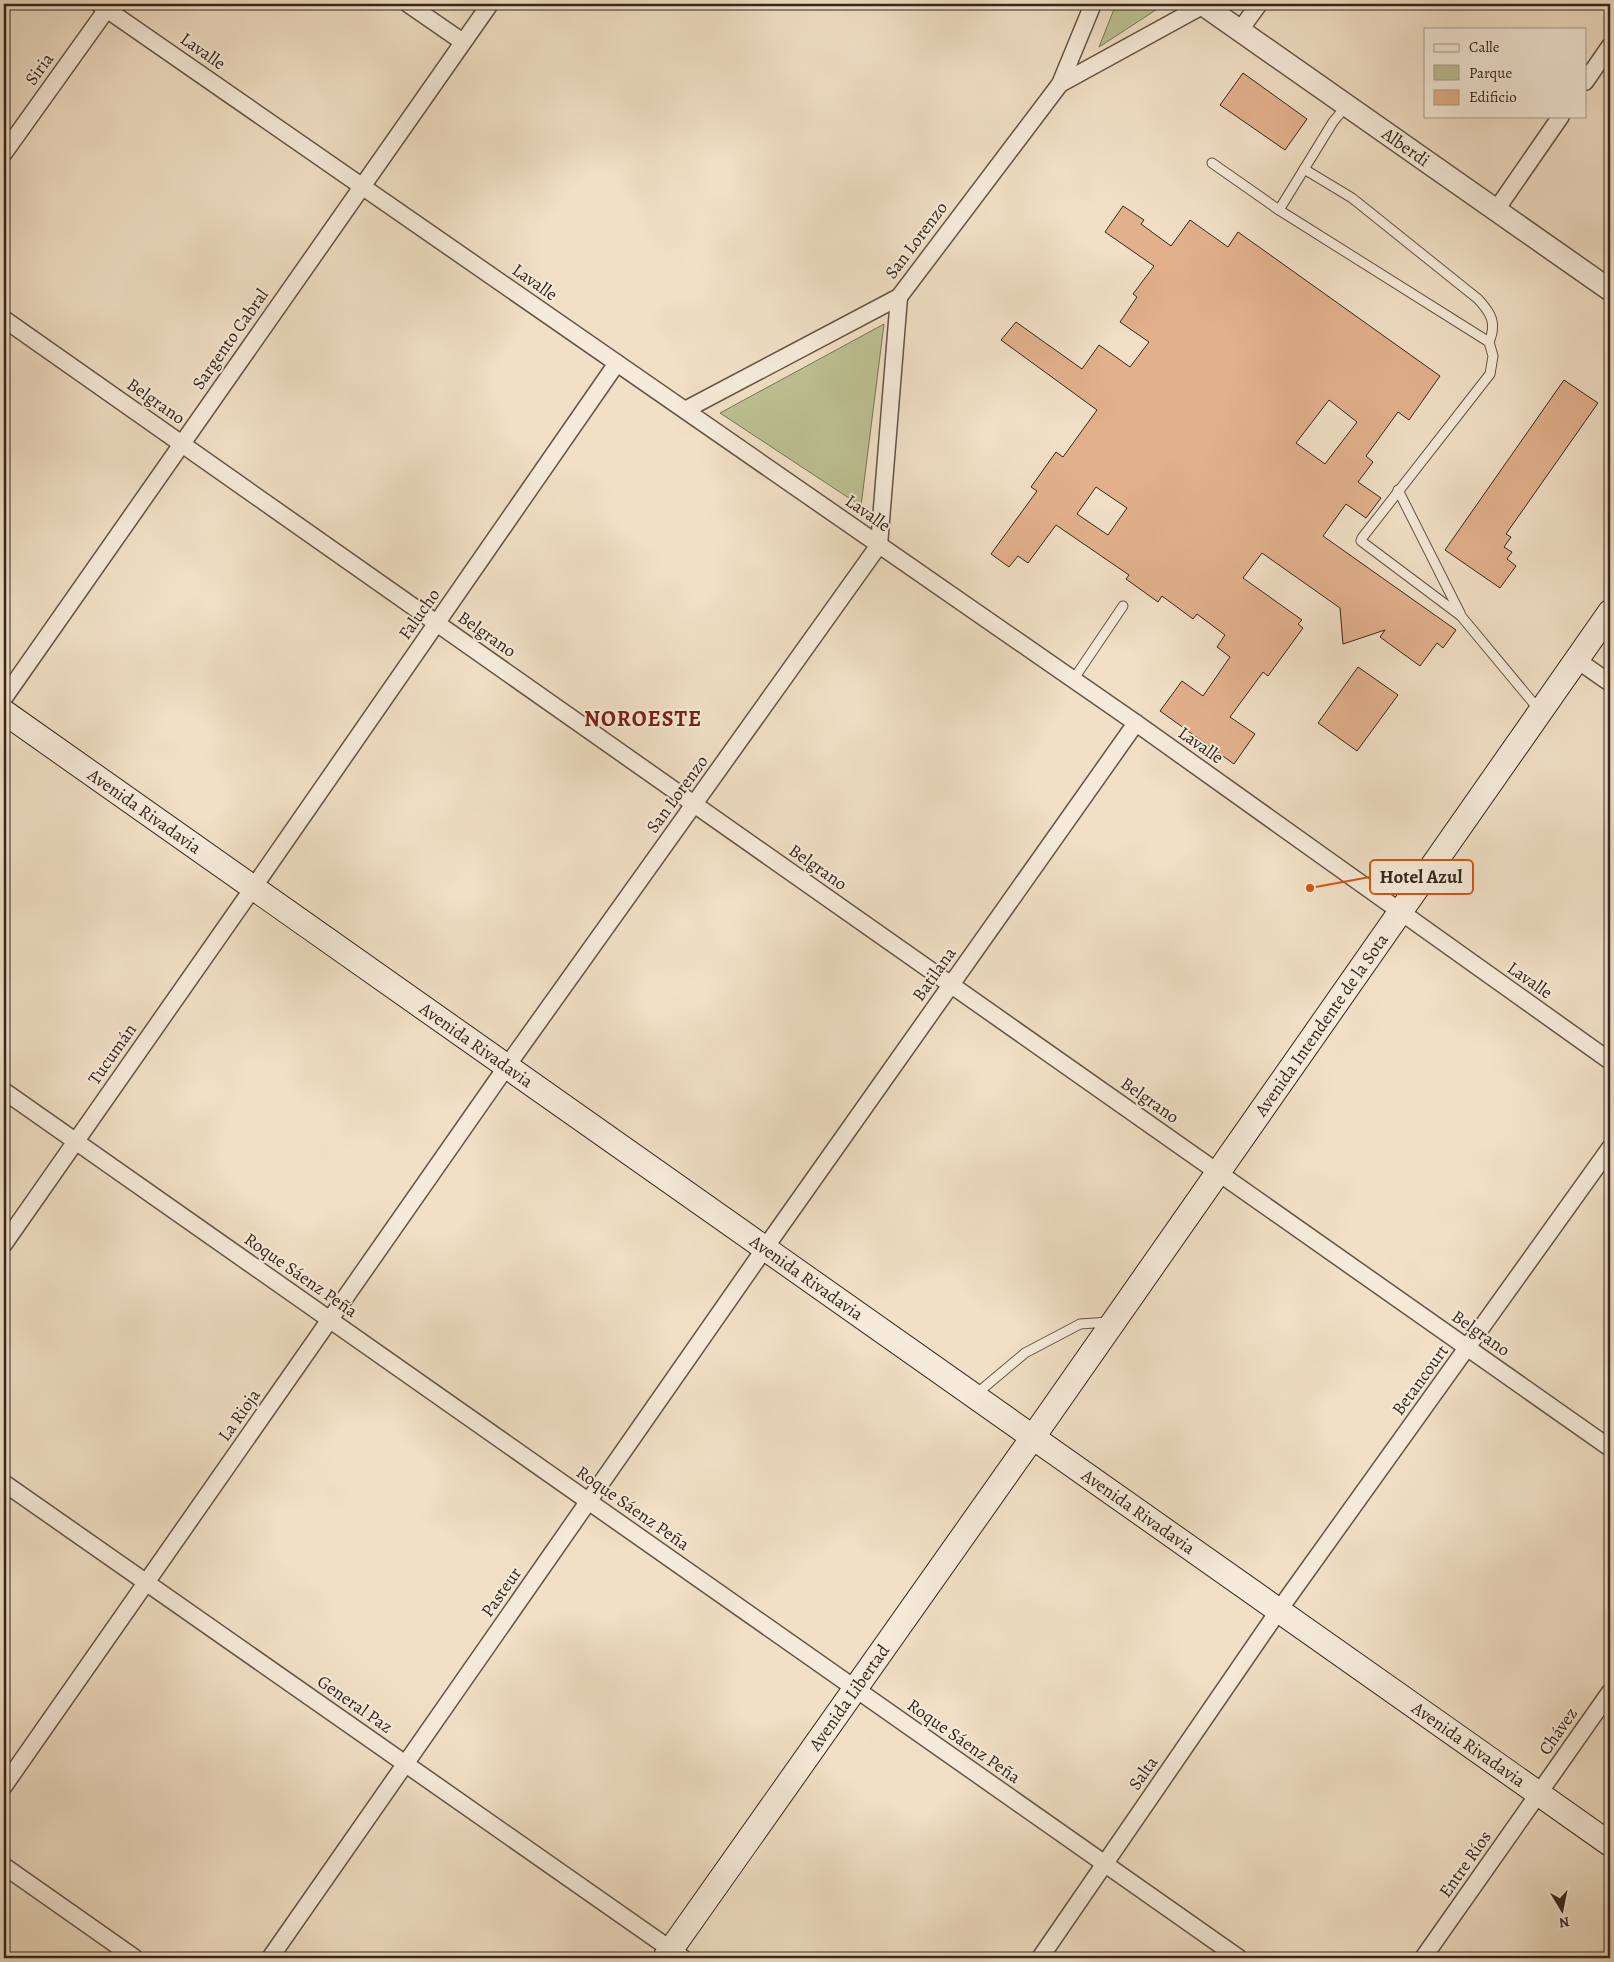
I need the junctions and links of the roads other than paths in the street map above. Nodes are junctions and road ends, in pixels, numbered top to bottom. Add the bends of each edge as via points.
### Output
1 (408, 4) edge
2 (490, 4) edge
3 (1094, 4) edge
4 (1203, 4) edge
5 (1259, 4) edge
6 (103, 7) edge
7 (1240, 30) junction
8 (463, 42) junction
9 (1610, 46) edge
10 (1586, 81) edge
11 (1060, 84) junction
12 (1347, 105) junction
13 (1560, 118) edge
14 (4, 152) edge
15 (1212, 163) dead end
16 (1304, 169) junction
17 (362, 186) junction
18 (1278, 210) junction
19 (1496, 210) junction
20 (1610, 290) edge
21 (899, 297) junction
22 (4, 319) edge
23 (1489, 342) junction
24 (617, 363) junction
25 (685, 410) junction
26 (181, 444) junction
27 (1398, 490) junction
28 (879, 545) junction
29 (1123, 606) dead end
30 (1610, 612) edge
31 (1461, 616) junction
32 (436, 623) junction
33 (1577, 660) junction
34 (1073, 680) junction
35 (1610, 683) edge
36 (4, 698) edge
37 (1540, 711) junction
38 (4, 712) edge
39 (1136, 723) junction
40 (694, 804) junction
41 (253, 888) junction
42 (1401, 912) junction
43 (951, 985) junction
44 (1610, 1061) edge
45 (507, 1066) junction
46 (4, 1091) edge
47 (76, 1141) junction
48 (1610, 1148) edge
49 (1218, 1172) junction
50 (4, 1244) edge
51 (765, 1248) junction
52 (330, 1320) junction
53 (1114, 1322) junction
54 (1468, 1347) junction
55 (974, 1396) junction
56 (1033, 1437) junction
57 (1610, 1448) edge
58 (4, 1483) edge
59 (589, 1502) junction
60 (146, 1582) junction
61 (1279, 1610) junction
62 (855, 1689) junction
63 (1610, 1692) edge
64 (405, 1764) junction
65 (4, 1786) edge
66 (1539, 1793) junction
67 (1610, 1844) edge
68 (1105, 1864) junction
69 (4, 1866) edge
70 (673, 1955) edge
71 (136, 1958) edge
72 (270, 1958) edge
73 (1040, 1958) edge
74 (1239, 1958) edge
75 (1424, 1958) edge

1 - 8 street
2 - 8 street, Sargento Cabral
3 - 11 street, San Lorenzo
4 - 7 street, Alberdi
4 - 11 street
5 - 7 street
6 - 14 street, Siria
6 - 17 street, Lavalle
7 - 12 street, Alberdi
8 - 17 street, Sargento Cabral
9 - 10 street
11 - 21 street, San Lorenzo
12 - 16 lane
12 - 19 street, Alberdi
13 - 19 street
15 - 18 lane
16 - 18 lane
16 - 23 lane via 1352,198 1478,299 1489,310 1493,323
17 - 24 street, Lavalle
17 - 26 street, Sargento Cabral
18 - 23 lane
19 - 20 street, Alberdi
21 - 25 street, San Lorenzo
21 - 28 street
22 - 26 street, Belgrano
23 - 27 lane via 1493,356 1490,374
24 - 25 street, Lavalle
24 - 32 street, Falucho
25 - 28 street, Lavalle
26 - 32 street, Belgrano
26 - 36 street, Sargento Cabral
27 - 31 lane
27 - 31 lane via 1362,541
28 - 34 street, Lavalle
28 - 40 street, San Lorenzo
29 - 34 lane
30 - 33 main road, Avenida Intendente de la Sota
31 - 37 lane
32 - 40 street, Belgrano
32 - 41 street, Falucho
33 - 35 street
33 - 37 main road, Avenida Intendente de la Sota
34 - 39 street, Lavalle
37 - 42 main road, Avenida Intendente de la Sota
38 - 41 main road, Avenida Rivadavia
39 - 42 street, Lavalle
39 - 43 street, Batilana
40 - 43 street, Belgrano
40 - 45 street, San Lorenzo
41 - 45 main road, Avenida Rivadavia
41 - 47 street, Tucumán
42 - 44 street, Lavalle
42 - 49 main road, Avenida Intendente de la Sota
43 - 49 street, Belgrano
43 - 51 street, Batilana
45 - 51 main road, Avenida Rivadavia
45 - 52 street, La Rioja
46 - 47 street, Roque Sáenz Peña
47 - 50 street, Tucumán
47 - 52 street, Roque Sáenz Peña
48 - 54 street, Betancourt
49 - 53 main road, Avenida Intendente de la Sota
49 - 54 street, Belgrano
51 - 55 main road, Avenida Rivadavia
51 - 59 street, Pasteur
52 - 59 street, Roque Sáenz Peña
52 - 60 street, La Rioja
53 - 55 lane via 1080,1324 1025,1353
53 - 56 main road, Avenida Intendente de la Sota
54 - 57 street, Belgrano
54 - 61 street, Betancourt
55 - 56 main road, Avenida Rivadavia
56 - 61 main road, Avenida Rivadavia
56 - 62 main road, Avenida Libertad
58 - 60 street, General Paz
59 - 62 street, Roque Sáenz Peña
59 - 64 street, Pasteur
60 - 64 street, General Paz
60 - 65 street, La Rioja
61 - 66 main road, Avenida Rivadavia
61 - 68 street, Salta
62 - 68 street, Roque Sáenz Peña
62 - 70 main road, Avenida Libertad
63 - 66 street, Chávez
64 - 70 street, General Paz
64 - 72 street, Pasteur
66 - 67 main road, Avenida Rivadavia
66 - 75 street, Entre Ríos
68 - 73 street, Salta
68 - 74 street, Roque Sáenz Peña
69 - 71 street

